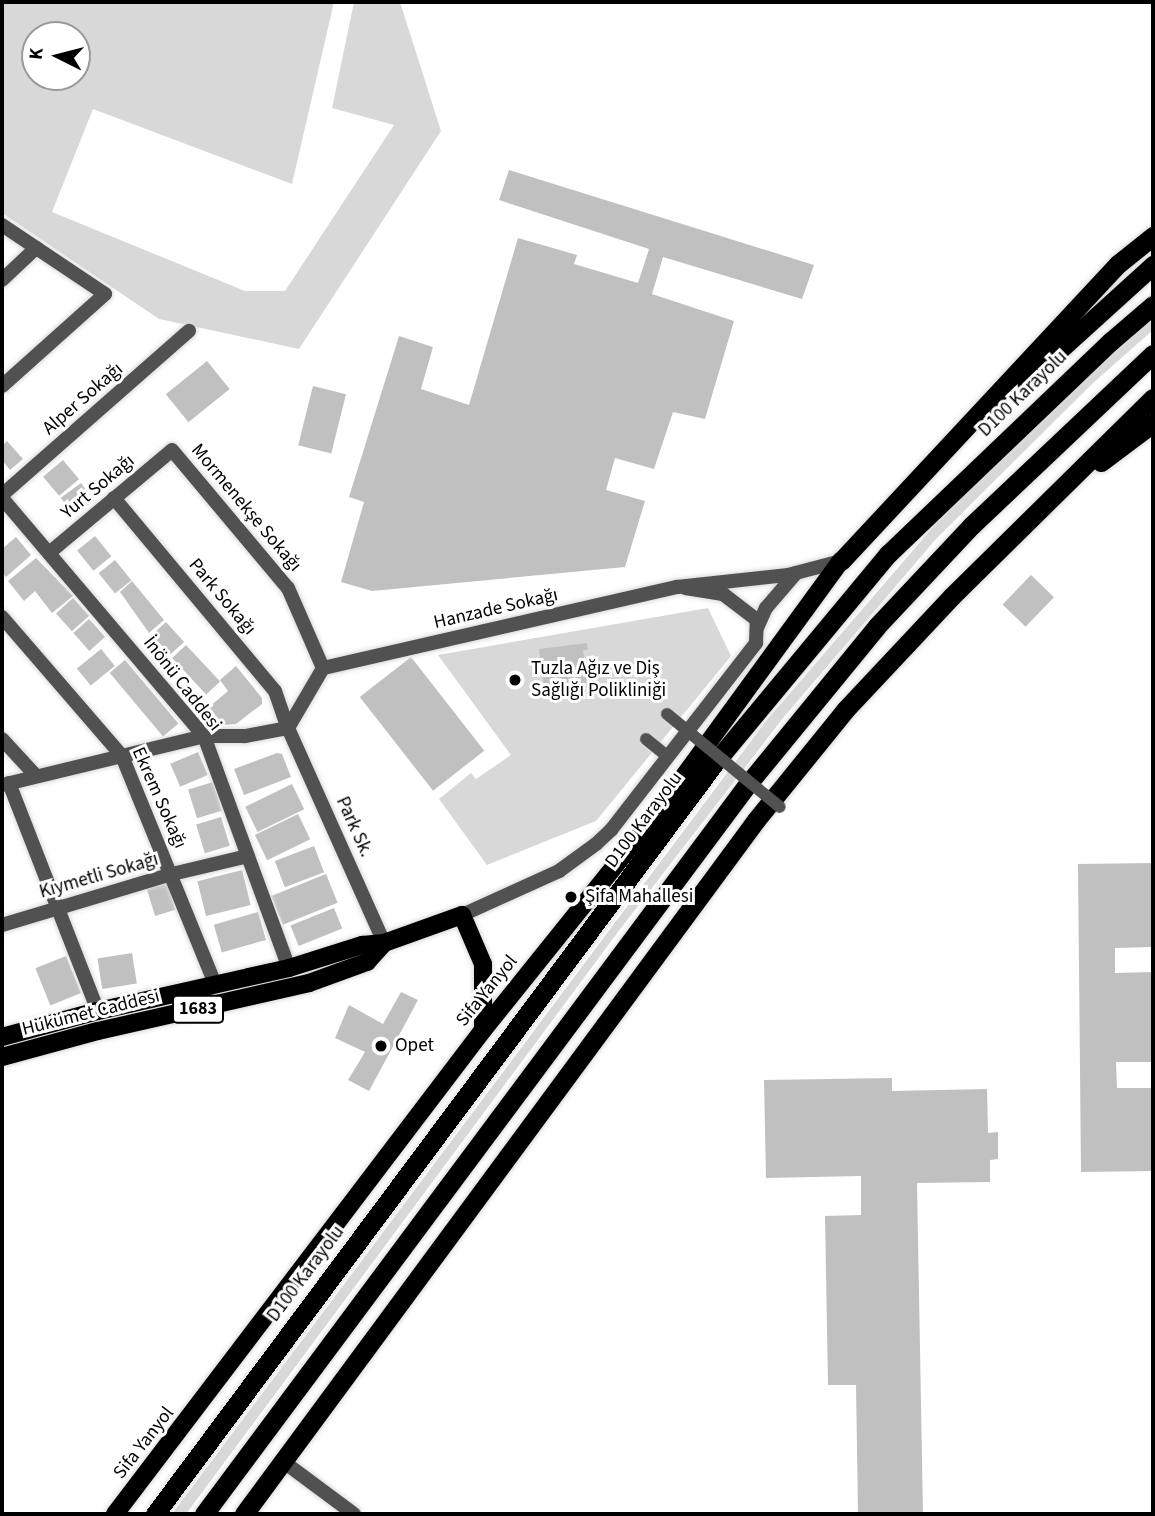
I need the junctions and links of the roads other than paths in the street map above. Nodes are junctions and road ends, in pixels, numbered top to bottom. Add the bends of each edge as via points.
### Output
1 (2, 225) edge
2 (1153, 236) edge
3 (36, 248) junction
4 (1153, 265) edge
5 (2, 281) edge
6 (1153, 305) edge
7 (189, 331) dead end
8 (1153, 354) edge
9 (2, 386) edge
10 (1153, 398) edge
11 (1145, 418) edge
12 (172, 450) joint
13 (922, 473) junction
14 (2, 496) edge
15 (114, 498) junction
16 (49, 553) junction
17 (841, 561) junction
18 (796, 573) junction
19 (677, 587) junction
20 (2, 617) edge
21 (757, 628) junction
22 (323, 668) junction
23 (667, 715) dead end
24 (288, 728) junction
25 (204, 736) junction
26 (646, 739) dead end
27 (2, 740) edge
28 (122, 756) junction
29 (668, 757) junction
30 (36, 776) junction
31 (5, 784) edge
32 (780, 807) dead end
33 (248, 856) junction
34 (173, 874) junction
35 (59, 908) junction
36 (462, 915) junction
37 (2, 925) edge
38 (384, 943) junction
39 (289, 968) junction
40 (216, 986) junction
41 (98, 1011) junction
42 (483, 1030) junction
43 (2, 1037) edge
44 (2, 1057) edge
45 (284, 1462) junction
46 (115, 1514) edge
47 (155, 1514) edge
48 (204, 1514) edge
49 (244, 1514) edge
50 (354, 1514) edge

1 - 3 street
2 - 13 highway via 1118,264
3 - 5 street
3 - 9 street via 105,294
4 - 13 highway
6 - 47 highway, D100 Karayolu via 888,554 733,740
7 - 14 street, Alper Sokağı
8 - 48 highway via 972,525 868,636 747,785
10 - 11 highway
11 - 45 highway via 1042,507 845,710
12 - 15 street, Yurt Sokağı
12 - 22 street, Mormenekşe Sokağı via 288,588
13 - 17 highway
14 - 16 street, İnönü Caddesi
15 - 16 street, Yurt Sokağı
15 - 24 street, Park Sokağı via 275,691
16 - 25 street, İnönü Caddesi
17 - 18 street, Hanzade Sokağı
17 - 42 main road, Sifa Yanyol via 654,817
18 - 19 street, Hanzade Sokağı
18 - 21 street via 766,608
19 - 21 street via 723,594 757,620
19 - 22 street, Hanzade Sokağı
20 - 28 street, Ekrem Sokağı
21 - 29 street via 756,643
22 - 24 street
23 - 32 street, bridge
24 - 25 street via 245,736
24 - 38 street, Park Sk.
25 - 28 street
25 - 33 street, İnönü Caddesi
26 - 29 street
27 - 30 street
28 - 30 street
28 - 34 street, Ekrem Sokağı
29 - 36 street via 596,844 559,870
30 - 31 street
31 - 35 street
33 - 34 street, Kıymetli Sokağı
33 - 39 street, İnönü Caddesi
34 - 35 street, Kıymetli Sokağı
34 - 40 street, Ekrem Sokağı
35 - 37 street, Kıymetli Sokağı
35 - 41 street
36 - 38 main road, Hükümet Caddesi
36 - 42 main road via 483,964
38 - 39 main road, Hükümet Caddesi / 1683 via 362,945
38 - 44 main road, Hükümet Caddesi / 1683 via 367,962 309,983
39 - 40 main road, Hükümet Caddesi / 1683
40 - 41 main road, Hükümet Caddesi / 1683
41 - 43 main road, Hükümet Caddesi / 1683
42 - 46 main road, Sifa Yanyol
45 - 49 highway
45 - 50 street

